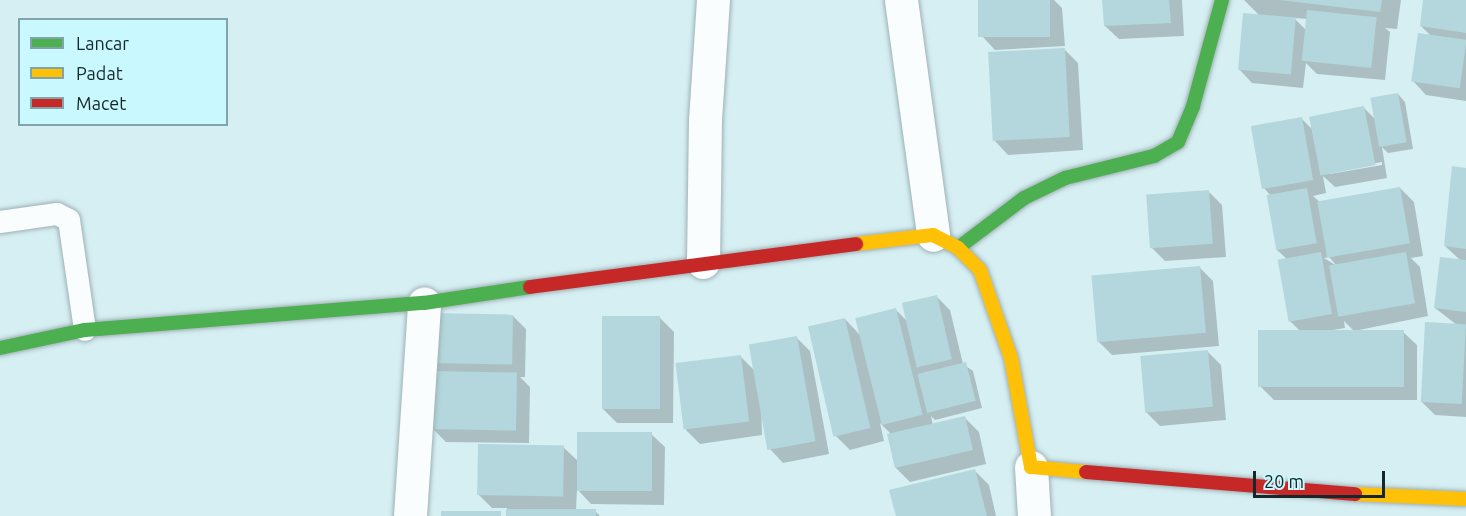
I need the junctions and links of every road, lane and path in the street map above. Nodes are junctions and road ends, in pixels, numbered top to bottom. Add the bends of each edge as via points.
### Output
1 (713, 0) edge
2 (901, 0) edge
3 (1222, 0) edge
4 (0, 222) edge
5 (946, 241) junction
6 (703, 262) junction
7 (424, 303) junction
8 (85, 330) junction
9 (0, 348) edge
10 (1031, 467) junction
11 (1448, 505) edge
12 (410, 516) edge
13 (1034, 516) edge

1 - 6 street via 705,120
2 - 5 street
3 - 5 street via 1193,106 1178,142 1154,156 1065,178
4 - 8 lane via 57,214 69,220
5 - 6 street
5 - 10 street via 980,270 1011,358
6 - 7 street
7 - 8 street
7 - 12 street
8 - 9 street
10 - 11 street
10 - 13 street

